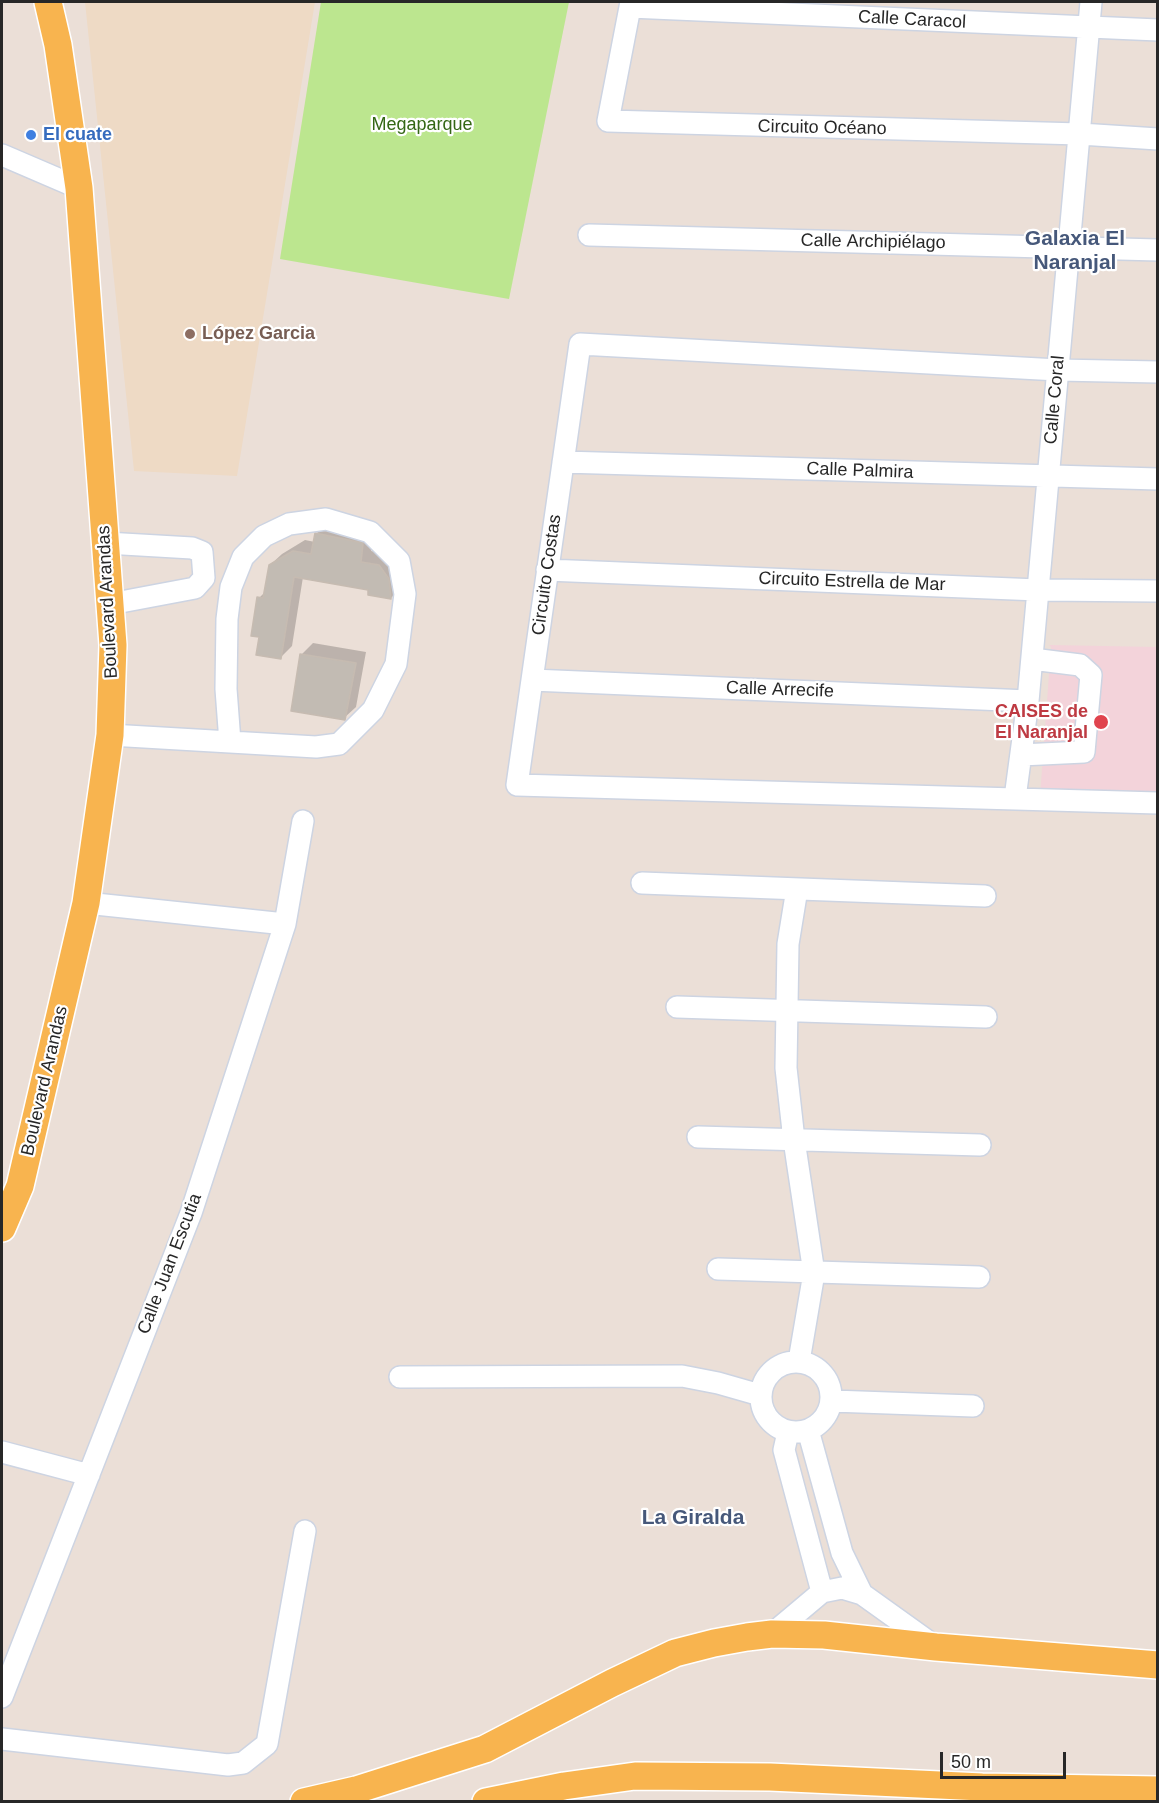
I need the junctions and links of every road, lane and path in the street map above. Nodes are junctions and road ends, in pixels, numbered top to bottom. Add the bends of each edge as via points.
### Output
1 (48, 2) edge
2 (1091, 2) edge
3 (631, 4) edge
4 (1088, 28) junction
5 (1158, 30) edge
6 (1080, 134) junction
7 (1158, 139) edge
8 (2, 155) edge
9 (80, 188) junction
10 (589, 235) dead end
11 (1069, 247) junction
12 (1158, 250) edge
13 (1058, 370) junction
14 (1158, 372) edge
15 (563, 462) junction
16 (1048, 477) junction
17 (1158, 479) edge
18 (106, 543) junction
19 (548, 570) junction
20 (1038, 590) junction
21 (1158, 591) edge
22 (110, 604) junction
23 (1032, 659) junction
24 (532, 680) junction
25 (1028, 700) junction
26 (110, 735) junction
27 (230, 742) junction
28 (1021, 755) junction
29 (1015, 798) junction
30 (1158, 803) edge
31 (303, 821) dead end
32 (642, 883) dead end
33 (797, 889) junction
34 (985, 896) dead end
35 (86, 903) junction
36 (285, 924) junction
37 (677, 1007) dead end
38 (786, 1011) junction
39 (986, 1017) dead end
40 (698, 1137) dead end
41 (794, 1140) junction
42 (980, 1145) dead end
43 (2, 1228) edge
44 (718, 1269) dead end
45 (814, 1273) junction
46 (980, 1277) dead end
47 (799, 1361) junction
48 (400, 1377) dead end
49 (760, 1395) junction
50 (832, 1401) junction
51 (973, 1406) dead end
52 (798, 1431) junction
53 (2, 1452) edge
54 (89, 1475) junction
55 (304, 1531) dead end
56 (822, 1592) junction
57 (862, 1594) junction
58 (771, 1634) junction
59 (936, 1647) junction
60 (1158, 1665) edge
61 (2, 1697) edge
62 (2, 1739) edge
63 (1158, 1791) edge
64 (304, 1802) edge
65 (486, 1802) edge

1 - 9 main road, Boulevard Arandas
2 - 4 street, Calle Coral
3 - 4 street, Calle Caracol
3 - 6 street, Circuito Océano via 608,121
4 - 5 street, Calle Caracol
4 - 6 street, Calle Coral
6 - 7 street, Circuito Océano
6 - 11 street, Calle Coral
8 - 9 street
9 - 18 main road, Boulevard Arandas
10 - 11 street, Calle Archipiélago
11 - 12 street, Calle Archipiélago
11 - 13 street, Calle Coral
13 - 14 street
13 - 15 street, Circuito Costas via 580,345
13 - 16 street, Calle Coral
15 - 16 street, Calle Palmira
15 - 19 street, Circuito Costas
16 - 17 street, Calle Palmira
16 - 20 street, Calle Coral
18 - 22 main road, Boulevard Arandas
18 - 22 street via 192,548 202,552 204,569 204,578 195,588
19 - 20 street, Circuito Estrella de Mar
19 - 24 street, Circuito Costas
20 - 21 street, Circuito Estrella de Mar
20 - 23 street, Calle Coral
22 - 26 main road, Boulevard Arandas
23 - 25 street, Calle Coral
23 - 28 street via 1080,665 1090,675 1084,752
24 - 25 street, Calle Arrecife
24 - 29 street, Circuito Costas via 517,785
25 - 28 street, Calle Coral
26 - 27 street
26 - 35 main road, Boulevard Arandas
27 - 27 street via 316,747 339,744 373,710 396,664 405,594 399,561 370,532 326,519 289,524 264,536 243,557 231,587 227,619
28 - 29 street, Calle Coral
29 - 30 street
31 - 36 street, Calle Juan Escutia
32 - 33 street
33 - 34 street
33 - 38 street via 788,944
35 - 36 street
35 - 43 main road, Boulevard Arandas via 20,1186
36 - 54 street, Calle Juan Escutia via 191,1213
37 - 38 street
38 - 39 street
38 - 41 street via 786,1068
40 - 41 street
41 - 42 street
41 - 45 street
44 - 45 street
45 - 46 street
45 - 47 street
47 - 49 street via 777,1366 765,1378
47 - 50 street via 822,1373 830,1386
48 - 49 street via 682,1376
49 - 52 street via 763,1411 773,1425
50 - 51 street
50 - 52 street via 819,1425
52 - 56 street via 784,1450
52 - 57 street via 842,1553
53 - 54 street
54 - 61 street, Calle Juan Escutia
55 - 62 street via 267,1744 243,1763 228,1765
56 - 57 street via 842,1588
56 - 58 street
57 - 59 street
58 - 59 main road via 824,1635
58 - 64 main road via 675,1653 485,1749 425,1770
59 - 60 main road
63 - 65 main road via 635,1776

